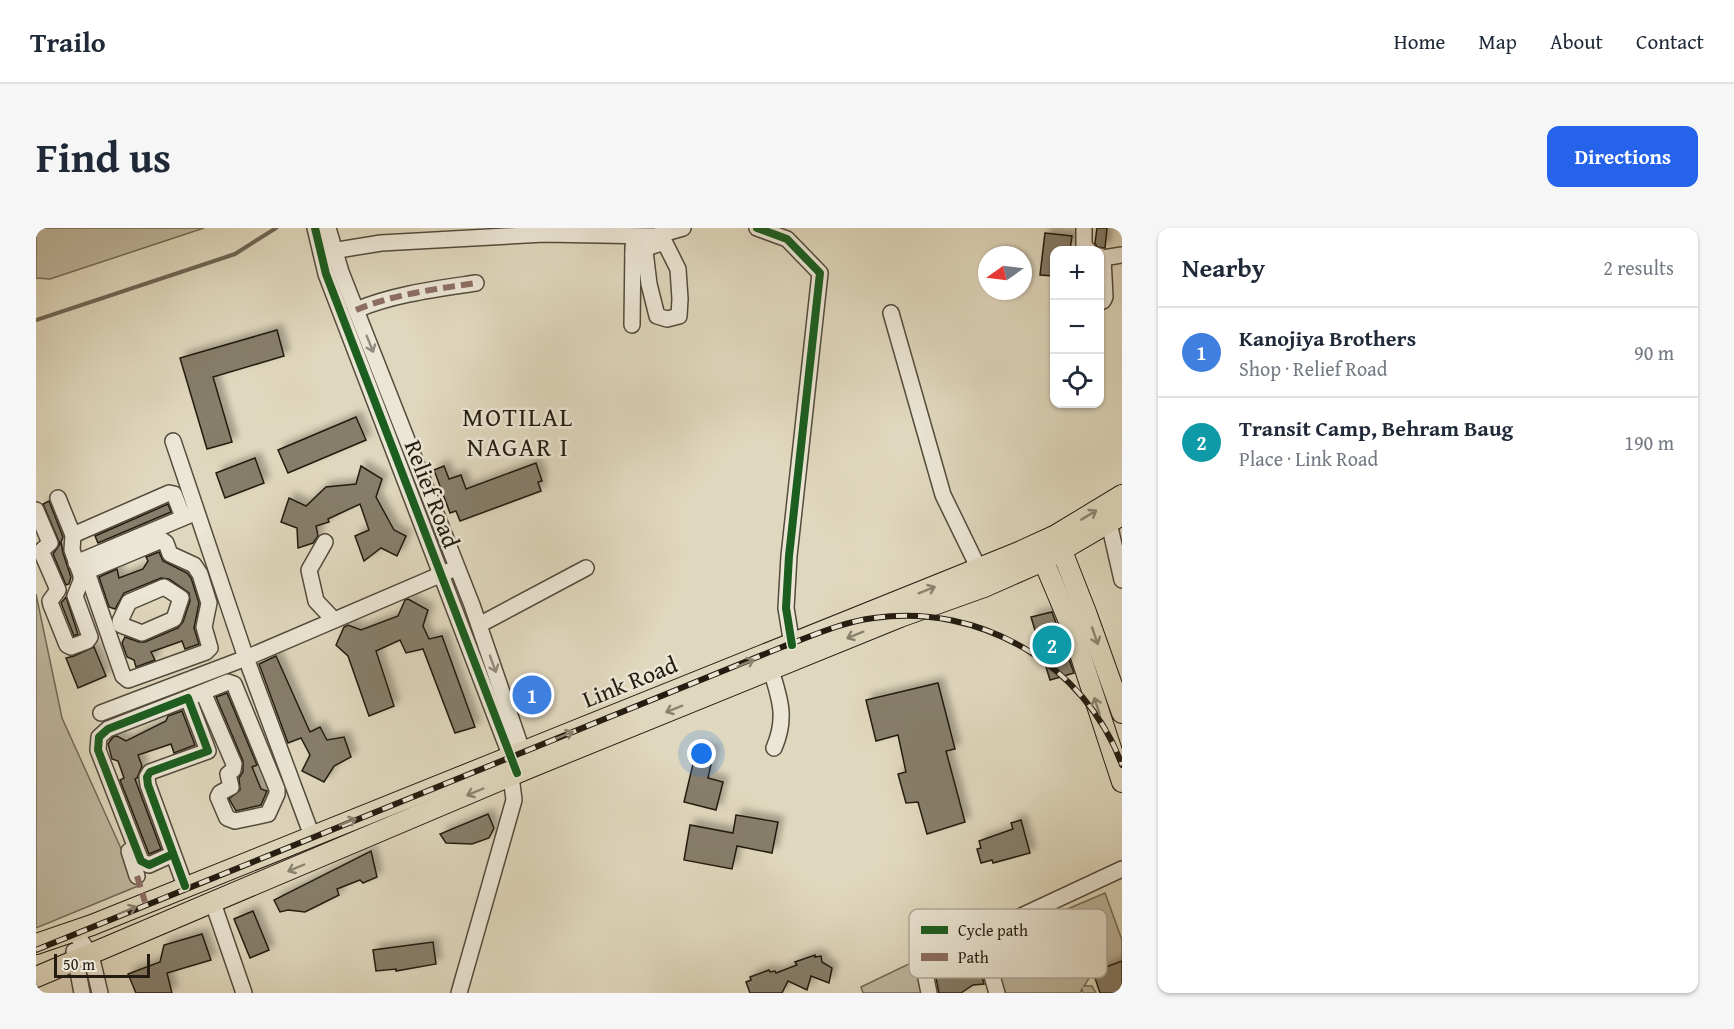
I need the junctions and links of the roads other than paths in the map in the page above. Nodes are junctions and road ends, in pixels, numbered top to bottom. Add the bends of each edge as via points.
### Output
1 (683, 228) edge
2 (757, 228) edge
3 (1084, 228) edge
4 (655, 232) edge
5 (633, 237) junction
6 (324, 238) edge
7 (1085, 246) edge
8 (1122, 255) edge
9 (1104, 257) edge
10 (476, 284) dead end
11 (356, 310) junction
12 (891, 313) dead end
13 (632, 325) dead end
14 (173, 441) dead end
15 (1122, 495) edge
16 (58, 498) dead end
17 (36, 510) edge
18 (190, 514) junction
19 (1110, 523) edge
20 (73, 535) junction
21 (325, 542) dead end
22 (1059, 543) junction
23 (209, 549) junction
24 (180, 559) junction
25 (1031, 562) junction
26 (76, 563) junction
27 (458, 568) junction
28 (586, 568) dead end
29 (979, 569) junction
30 (442, 574) junction
31 (1122, 580) edge
32 (1074, 581) junction
33 (78, 587) junction
34 (1055, 588) junction
35 (52, 598) junction
36 (228, 606) junction
37 (207, 614) junction
38 (334, 620) junction
39 (479, 625) junction
40 (792, 645) junction
41 (246, 658) junction
42 (771, 670) junction
43 (204, 692) junction
44 (188, 698) junction
45 (101, 713) dead end
46 (1122, 713) edge
47 (225, 744) junction
48 (774, 748) dead end
49 (208, 751) junction
50 (518, 765) junction
51 (1122, 782) edge
52 (121, 825) dead end
53 (312, 836) junction
54 (173, 854) junction
55 (1122, 868) edge
56 (137, 876) dead end
57 (185, 886) junction
58 (213, 903) junction
59 (1035, 909) edge
60 (73, 930) junction
61 (37, 941) edge
62 (83, 958) junction
63 (37, 977) edge
64 (926, 978) edge
65 (993, 978) edge
66 (82, 993) edge
67 (100, 993) edge
68 (244, 993) edge
69 (459, 993) edge
70 (929, 993) edge
71 (997, 993) edge

1 - 4 street
2 - 40 street via 787,239 820,273 789,556 786,608
3 - 7 street
4 - 5 street
5 - 6 street via 544,234 381,243
5 - 13 street via 639,253
6 - 11 street, Relief Road
6 - 30 street, Relief Road via 326,274
8 - 9 street
10 - 11 street via 391,298
11 -> 27 street, Relief Road
12 - 29 street via 943,495
14 - 18 street
22 -> 15 main road
16 - 20 street
17 - 35 street via 50,543 41,549 58,590
18 - 20 street via 169,493
18 - 23 street
18 - 26 street
19 - 22 main road
19 - 31 street
19 - 32 main road via 1080,558
20 - 26 street
21 - 38 street via 309,570 316,601
22 - 25 main road
22 - 32 main road
23 - 24 street
23 - 36 street
24 - 37 street via 194,565 200,574 209,603
24 - 37 street via 170,554 162,540 90,570 88,578 113,626 123,676 131,681 209,650 204,627
25 - 29 main road, Link Road
25 - 34 main road
25 - 34 main road
25 -> 42 main road, Link Road
26 - 33 street via 81,575
27 - 30 street
27 - 39 street, Relief Road
28 - 39 street
40 -> 29 main road, Link Road
30 - 38 street
30 - 50 street, Relief Road
32 -> 46 main road
33 - 35 street
33 - 35 street via 76,599 90,635 87,641 67,645 51,605
51 -> 34 main road
36 - 37 street
36 - 41 street
38 - 41 street
39 -> 50 street, Relief Road
50 -> 40 main road, Link Road
41 - 45 street
41 - 53 street
42 - 48 street via 782,706
42 -> 50 main road, Link Road
43 - 44 street
43 - 47 street
43 - 47 street via 228,682 234,684 277,789 268,814 235,821 227,818 218,797 231,787 228,774 234,768
44 - 49 street
44 - 54 street via 108,729 99,737 98,750 141,861 148,865
47 - 49 street
49 - 54 street via 150,772 147,777
53 -> 50 main road, Link Road
50 -> 58 main road, Link Road
50 - 69 street via 514,800
52 - 56 street
53 - 57 main road, Link Road
54 - 57 street
55 - 59 street
60 -> 57 main road, Link Road
58 - 62 main road, Link Road
58 - 68 street
60 - 61 main road, Link Road
60 - 62 street
62 - 63 main road, Link Road
62 - 66 street
62 - 67 street
64 - 70 street
65 - 71 street

